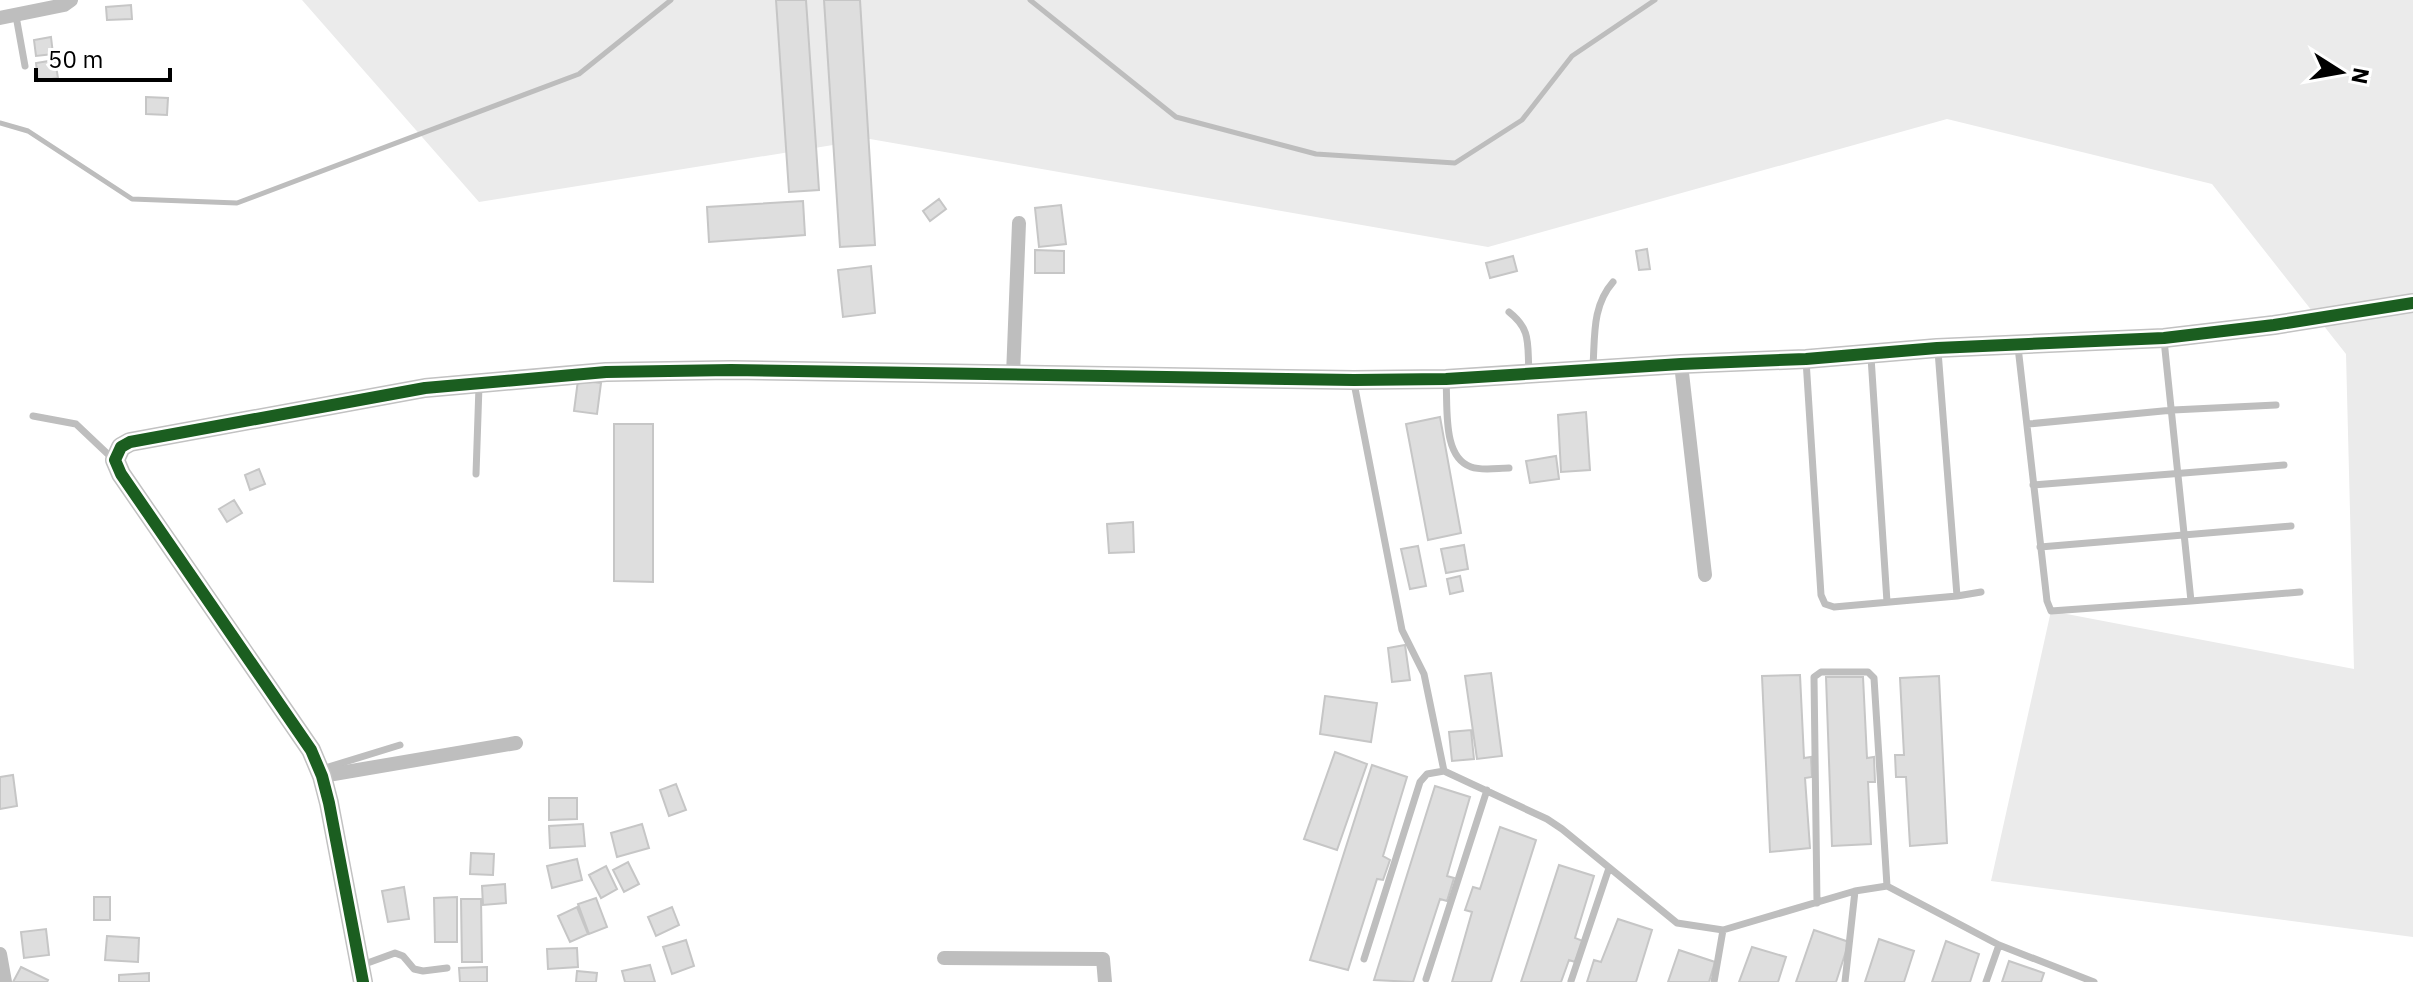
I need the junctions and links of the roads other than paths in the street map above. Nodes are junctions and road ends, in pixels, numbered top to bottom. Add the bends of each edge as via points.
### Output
1 (71, 0) edge
2 (16, 16) junction
3 (0, 18) edge
4 (25, 66) dead end
5 (1019, 223) dead end
6 (1613, 282) dead end
7 (2413, 303) edge
8 (1509, 312) dead end
9 (2164, 338) junction
10 (2018, 345) junction
11 (1937, 348) junction
12 (1871, 354) junction
13 (1806, 359) junction
14 (1681, 364) junction
15 (1593, 370) junction
16 (1530, 374) junction
17 (1013, 375) junction
18 (1446, 379) junction
19 (1354, 380) junction
20 (479, 384) junction
21 (2276, 405) dead end
22 (2173, 410) junction
23 (33, 416) dead end
24 (2028, 424) junction
25 (115, 460) junction
26 (2284, 465) dead end
27 (1509, 468) dead end
28 (2179, 473) junction
29 (476, 474) dead end
30 (2033, 485) junction
31 (2291, 526) dead end
32 (2185, 535) junction
33 (2040, 547) junction
34 (1705, 575) dead end
35 (1981, 592) dead end
36 (2300, 592) dead end
37 (1957, 596) junction
38 (2191, 601) junction
39 (1887, 602) junction
40 (516, 743) dead end
41 (400, 745) dead end
42 (1444, 771) junction
43 (321, 773) junction
44 (1487, 790) junction
45 (1609, 868) junction
46 (1887, 886) junction
47 (1855, 891) junction
48 (1817, 903) junction
49 (1723, 930) junction
50 (1999, 945) junction
51 (0, 954) edge
52 (944, 958) dead end
53 (1364, 959) dead end
54 (447, 968) dead end
55 (361, 974) edge
56 (1426, 979) dead end
57 (1571, 981) edge
58 (5, 982) edge
59 (1105, 982) edge
60 (1714, 982) edge
61 (1845, 982) edge
62 (1986, 982) edge
63 (2094, 982) edge

1 - 2 street
2 - 3 street
2 - 4 lane
5 - 17 street
6 - 15 lane via 1599,305
7 - 9 street
8 - 16 lane via 1526,329
9 - 10 street
9 - 22 lane
10 - 11 street
10 - 24 lane
11 - 12 street
11 - 37 lane
12 - 13 street
12 - 39 lane
13 - 14 street
13 - 39 lane via 1821,595 1834,607
14 - 15 street
14 - 34 street
15 - 16 street
16 - 18 street
17 - 19 street
17 - 20 street via 606,372
18 - 19 street
18 - 27 lane via 1451,446 1459,461 1473,468
19 - 42 lane via 1402,630 1424,674
20 - 25 street via 415,390 130,442
20 - 29 lane
21 - 22 lane
22 - 24 lane
22 - 28 lane
23 - 25 lane via 83,427
24 - 30 lane
25 - 43 street via 311,750
26 - 28 lane
28 - 30 lane
28 - 32 lane
30 - 33 lane
31 - 32 lane
32 - 33 lane
32 - 38 lane
33 - 38 lane via 2051,611
35 - 37 lane
36 - 38 lane
37 - 39 lane
40 - 43 street
41 - 43 lane
42 - 44 lane
42 - 53 lane via 1427,774 1420,782
43 - 55 street
44 - 45 lane via 1547,819
44 - 56 lane
45 - 49 lane via 1677,923
45 - 57 lane
46 - 47 lane
46 - 48 lane via 1874,678 1868,672 1821,672 1814,677
46 - 50 lane
47 - 48 lane
47 - 61 lane
48 - 49 lane
49 - 60 lane
50 - 62 lane
50 - 63 lane
51 - 58 street
52 - 59 street via 1103,959
54 - 55 lane via 414,969 395,953

